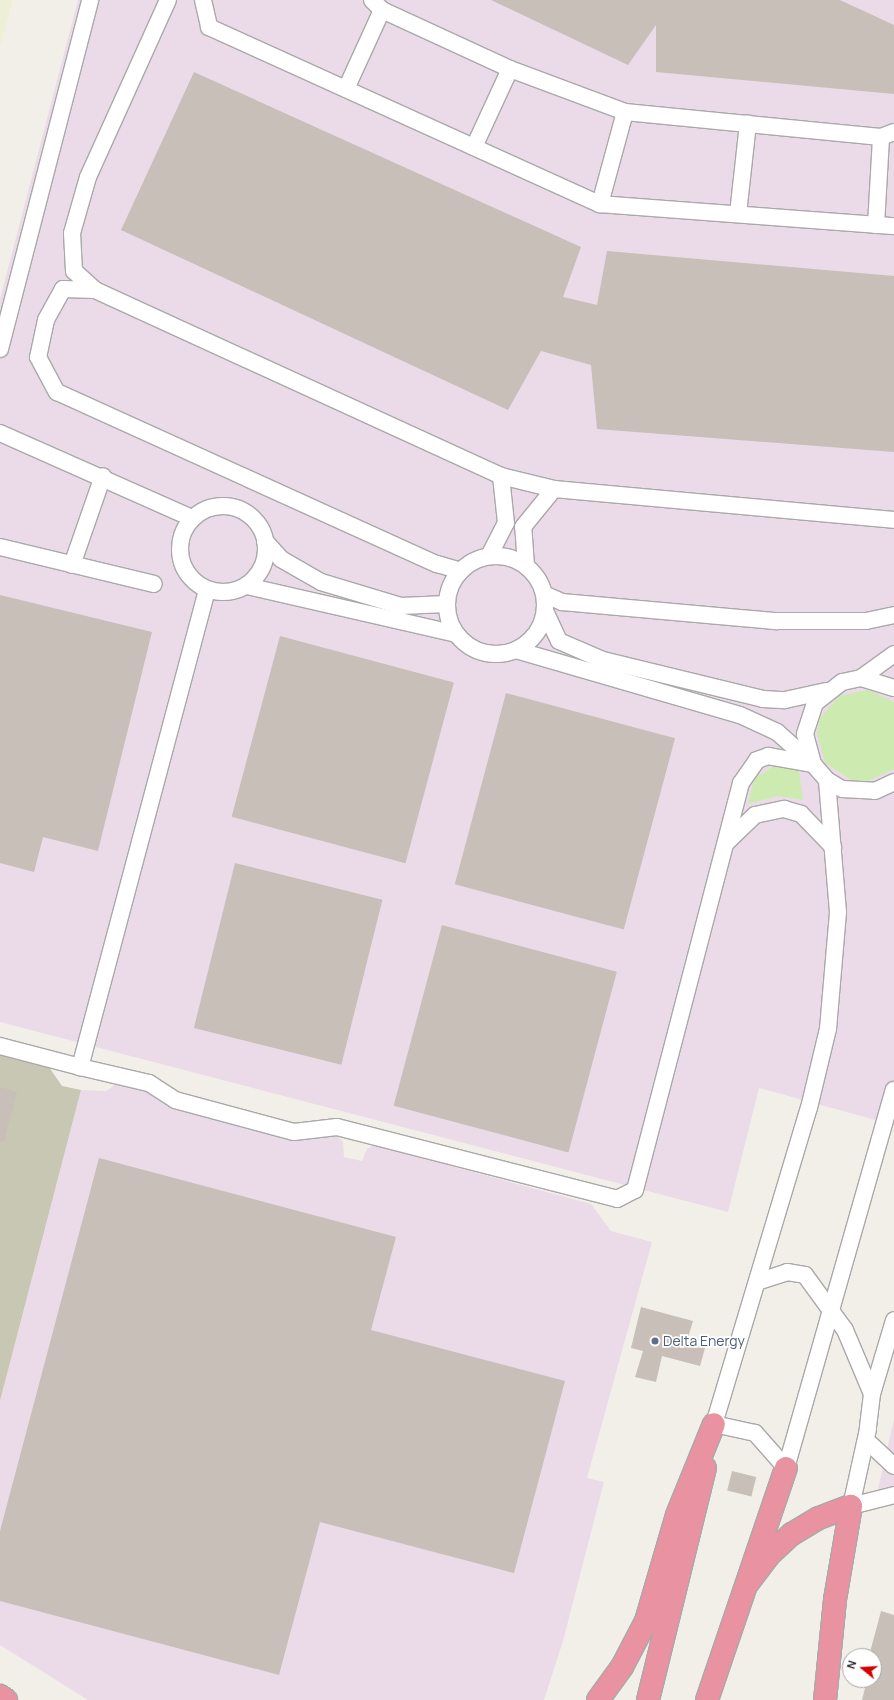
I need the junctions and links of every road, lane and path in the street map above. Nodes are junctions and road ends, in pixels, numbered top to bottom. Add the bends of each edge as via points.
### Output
1 (90, 0) edge
2 (168, 0) edge
3 (203, 0) edge
4 (377, 5) edge
5 (510, 69) junction
6 (346, 89) junction
7 (625, 112) junction
8 (748, 124) junction
9 (888, 135) edge
10 (474, 147) junction
11 (600, 204) junction
12 (738, 214) junction
13 (876, 225) junction
14 (894, 226) edge
15 (95, 290) junction
16 (0, 349) edge
17 (0, 433) edge
18 (103, 476) junction
19 (501, 476) junction
20 (554, 489) junction
21 (192, 518) junction
22 (894, 520) edge
23 (265, 541) junction
24 (0, 547) edge
25 (489, 556) junction
26 (72, 565) junction
27 (526, 566) junction
28 (461, 571) junction
29 (154, 584) dead end
30 (247, 586) junction
31 (207, 590) junction
32 (544, 594) junction
33 (447, 604) junction
34 (545, 611) junction
35 (894, 615) edge
36 (457, 634) junction
37 (516, 650) junction
38 (894, 654) edge
39 (861, 678) junction
40 (894, 688) edge
41 (826, 692) junction
42 (813, 764) junction
43 (827, 780) junction
44 (894, 782) edge
45 (724, 847) junction
46 (833, 847) junction
47 (0, 1046) edge
48 (80, 1067) junction
49 (894, 1090) edge
50 (757, 1282) junction
51 (831, 1310) junction
52 (894, 1320) edge
53 (872, 1394) junction
54 (714, 1424) junction
55 (866, 1440) junction
56 (894, 1466) edge
57 (786, 1468) junction
58 (894, 1495) edge
59 (851, 1506) junction
60 (748, 1583) junction
61 (0, 1696) edge
62 (6, 1700) edge
63 (598, 1700) edge
64 (648, 1700) edge
65 (707, 1700) edge
66 (825, 1700) edge

1 - 16 lane
2 - 15 lane via 88,177 72,233 74,271
3 - 6 lane via 209,27
4 - 5 lane
4 - 6 lane
5 - 7 lane
5 - 10 lane
6 - 10 lane
7 - 8 lane
7 - 11 lane
8 - 9 lane
8 - 12 lane
9 - 13 lane
10 - 11 lane
11 - 12 lane
12 - 13 lane
13 - 14 lane
15 - 19 lane
15 - 28 lane via 63,289 46,320 38,357 57,392 437,564
17 - 18 lane
18 - 21 lane
18 - 26 lane
19 - 20 lane
19 - 25 lane via 506,523
20 - 22 lane
20 - 27 lane via 523,527
21 - 23 lane via 212,508 235,508 249,515
21 - 31 lane via 182,533 179,550 182,567 192,581
23 - 30 lane via 263,566
23 - 33 lane via 281,559 321,582 401,606
24 - 26 lane
25 - 27 lane via 509,558
25 - 28 lane
26 - 29 lane
27 - 32 lane
28 - 33 lane via 449,592
30 - 31 lane via 227,592
30 - 36 lane
31 - 48 lane
32 - 34 lane
32 - 35 lane via 562,602 777,621 866,621
33 - 36 lane
34 - 37 lane via 533,636
34 - 41 lane via 559,640 603,660 763,700 785,700
36 - 37 lane via 469,646 484,652 500,654
37 - 42 lane via 740,714 777,732
38 - 39 lane
39 - 40 lane
39 - 41 lane via 842,682
41 - 42 lane via 808,718 807,750
42 - 43 lane
42 - 45 lane via 782,756 757,760 737,792
43 - 44 lane via 858,792 875,791
43 - 46 lane
45 - 46 lane via 742,824 755,815 784,809 801,814
45 - 48 lane via 635,1190 617,1199 337,1127 294,1132 175,1100 149,1083
46 - 50 lane via 838,935 828,1029 809,1108
47 - 48 lane
49 - 51 lane
50 - 51 lane via 784,1272 800,1273 814,1283
50 - 54 lane
51 - 53 lane via 852,1342
51 - 57 lane
52 - 53 lane
53 - 55 lane
54 - 57 lane via 755,1433
54 - 63 highway via 680,1505 646,1621 622,1667
54 - 64 highway via 697,1509
55 - 56 lane
55 - 59 lane
57 - 60 highway
58 - 59 lane
59 - 60 highway via 819,1518 792,1534 768,1556
59 - 66 highway via 835,1600
60 - 65 highway
61 - 62 highway

